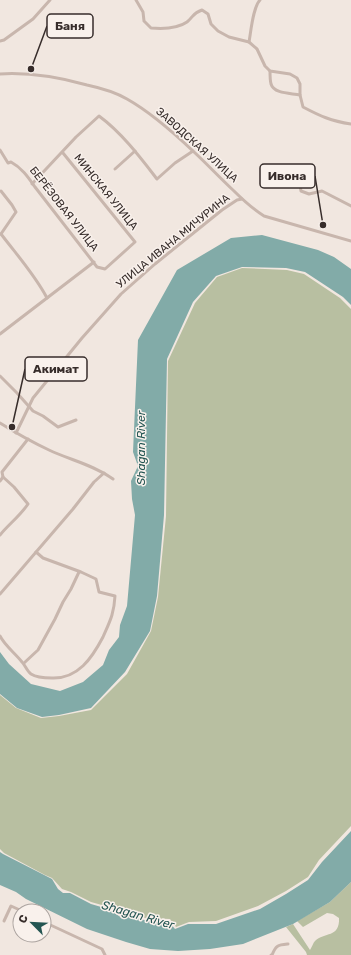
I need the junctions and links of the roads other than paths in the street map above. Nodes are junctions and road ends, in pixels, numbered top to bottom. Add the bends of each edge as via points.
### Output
1 (50, 0) edge
2 (136, 0) edge
3 (260, 0) edge
4 (0, 42) edge
5 (249, 42) junction
6 (270, 71) junction
7 (0, 74) edge
8 (300, 94) junction
9 (351, 124) edge
10 (0, 150) edge
11 (135, 151) junction
12 (193, 151) junction
13 (62, 153) junction
14 (115, 169) dead end
15 (302, 182) dead end
16 (32, 184) junction
17 (1, 191) edge
18 (242, 199) junction
19 (351, 206) edge
20 (0, 234) edge
21 (351, 241) edge
22 (94, 262) junction
23 (98, 267) joint
24 (47, 298) junction
25 (0, 334) edge
26 (0, 376) edge
27 (29, 406) junction
28 (76, 420) dead end
29 (0, 424) edge
30 (16, 433) junction
31 (28, 439) junction
32 (104, 473) junction
33 (3, 477) junction
34 (113, 479) dead end
35 (0, 481) edge
36 (0, 535) edge
37 (36, 552) junction
38 (79, 572) junction
39 (0, 594) edge
40 (0, 636) edge
41 (24, 663) junction
42 (12, 906) edge
43 (4, 921) dead end
44 (52, 926) edge
45 (288, 944) dead end
46 (105, 955) edge
47 (270, 955) edge

1 - 4 street via 33,19
2 - 5 street via 143,12 144,21 151,28 181,26 196,12 202,10 208,14 211,24 218,31
3 - 5 street via 255,8
5 - 6 street via 257,49 264,66
6 - 8 street via 290,74 297,78
6 - 8 street via 271,85 275,90
7 - 12 street, ЗАВОДСКАЯ УЛИЦА via 43,75 78,82 120,95 150,114
8 - 9 street via 303,107 322,117
10 - 16 street, БЕРЁЗОВАЯ УЛИЦА via 8,164 12,162 16,165 28,176
11 - 12 street via 157,179
11 - 13 street via 99,116
11 - 14 street
12 - 18 street, ЗАВОДСКАЯ УЛИЦА
13 - 16 street
13 - 23 street, МИНСКАЯ УЛИЦА via 134,242 105,269
15 - 19 street via 301,191 309,194 322,191
16 - 22 street, БЕРЁЗОВАЯ УЛИЦА
17 - 20 street via 16,212
18 - 21 street, ЗАВОДСКАЯ УЛИЦА via 264,216
18 - 27 street, УЛИЦА ИВАНА МИЧУРИНА via 222,210 121,294 78,342
20 - 24 street
22 - 23 street, БЕРЁЗОВАЯ УЛИЦА
22 - 24 street
24 - 25 street
26 - 27 street
27 - 28 street via 58,427
27 - 30 street, УЛИЦА ИВАНА МИЧУРИНА
29 - 30 street
30 - 31 street
31 - 32 street
31 - 33 street via 2,472
32 - 34 street
32 - 37 street
33 - 35 street
33 - 36 street via 28,504
37 - 38 street via 43,558
37 - 39 street
38 - 41 street via 38,650
38 - 41 street via 96,580 99,592 116,596 110,623 98,648 85,665 67,677 58,679 44,679 31,674
40 - 41 street
42 - 43 street
44 - 46 street via 102,949
45 - 47 street via 278,945

